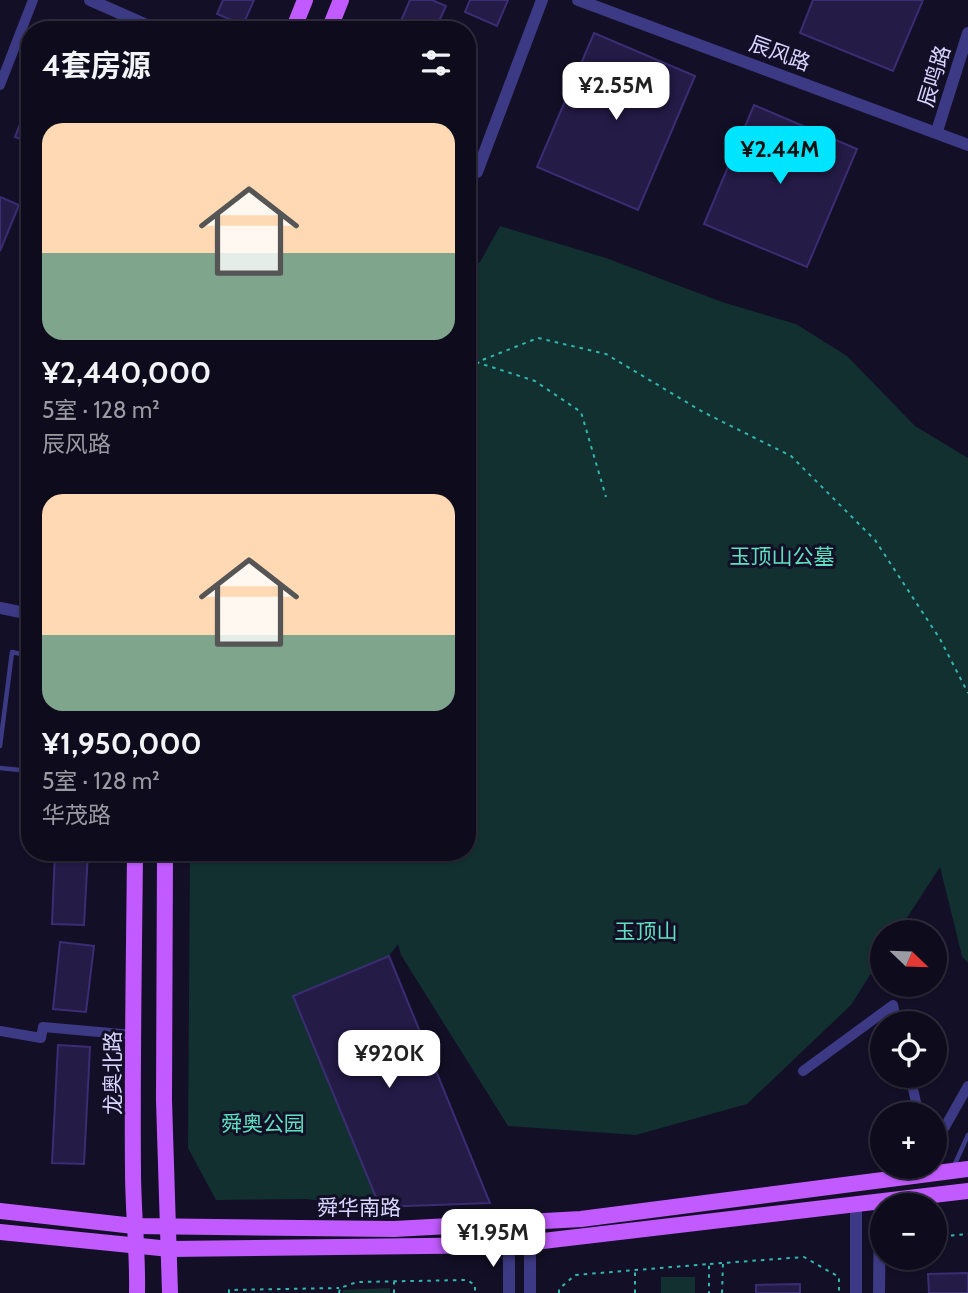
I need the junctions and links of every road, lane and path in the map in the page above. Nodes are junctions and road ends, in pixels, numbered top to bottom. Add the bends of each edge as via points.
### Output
1 (33, 0) edge
2 (90, 0) edge
3 (305, 0) edge
4 (341, 0) edge
5 (542, 0) edge
6 (578, 0) edge
7 (25, 21) edge
8 (138, 21) edge
9 (297, 21) edge
10 (333, 21) edge
11 (21, 31) edge
12 (968, 33) edge
13 (0, 85) edge
14 (937, 131) junction
15 (968, 145) edge
16 (476, 157) edge
17 (476, 361) edge
18 (476, 361) edge
19 (606, 497) dead end
20 (0, 608) edge
21 (21, 612) edge
22 (21, 654) edge
23 (968, 693) edge
24 (0, 746) edge
25 (0, 768) edge
26 (21, 771) edge
27 (135, 861) edge
28 (165, 861) edge
29 (870, 1022) edge
30 (0, 1031) edge
31 (134, 1035) junction
32 (803, 1072) dead end
33 (968, 1086) edge
34 (947, 1123) edge
35 (968, 1135) edge
36 (960, 1169) edge
37 (968, 1191) edge
38 (947, 1194) edge
39 (870, 1203) edge
40 (856, 1205) junction
41 (0, 1211) edge
42 (134, 1226) junction
43 (169, 1227) junction
44 (0, 1232) edge
45 (968, 1234) edge
46 (947, 1236) edge
47 (530, 1243) junction
48 (509, 1245) junction
49 (138, 1246) junction
50 (170, 1248) junction
51 (723, 1261) junction
52 (709, 1264) junction
53 (635, 1269) junction
54 (879, 1270) edge
55 (394, 1281) junction
56 (340, 1287) junction
57 (137, 1293) edge
58 (170, 1293) edge
59 (229, 1293) edge
60 (340, 1293) edge
61 (394, 1293) edge
62 (475, 1293) edge
63 (509, 1293) edge
64 (530, 1293) edge
65 (559, 1293) edge
66 (635, 1293) edge
67 (709, 1293) edge
68 (722, 1293) edge
69 (839, 1293) edge
70 (856, 1293) edge
71 (879, 1293) edge

1 - 7 street
2 - 8 street
3 - 9 main road
4 - 10 main road
5 - 16 street
6 - 14 street, 辰风路
11 - 13 street
12 - 14 street, 辰鸣路
14 - 15 street, 辰风路
17 - 19 path via 535,381 581,412
18 - 23 path via 538,338 606,354 703,412 791,456 875,540 940,639
20 - 21 street
22 - 24 lane via 12,652
25 - 26 lane
27 - 31 main road, 龙奥北路
28 - 43 main road via 164,1100
29 - 32 street
30 - 31 street via 41,1038 43,1027
31 - 42 main road, 龙奥北路
33 - 34 street
35 - 36 lane
36 - 43 main road, 舜华南路 via 581,1219 394,1229
37 - 38 main road, 舜华南路
39 - 40 main road, 舜华南路
40 - 47 main road, 舜华南路
40 - 70 street
41 - 42 main road, 舜华南路
42 - 43 main road, 舜华南路
42 - 49 main road, 龙奥北路
43 - 50 main road
44 - 49 main road, 舜华南路
45 - 46 path
47 - 48 main road, 舜华南路
47 - 64 street
48 - 50 main road, 舜华南路
48 - 63 street
49 - 50 main road, 舜华南路
49 - 57 main road, 龙奥北路
50 - 58 main road
51 - 52 path
51 - 68 path
51 - 69 path via 804,1257 839,1277
52 - 53 path
52 - 67 path
53 - 65 path via 575,1275
53 - 66 path
54 - 71 street
55 - 56 path
55 - 61 path
55 - 62 path via 467,1280 475,1285
56 - 59 path
56 - 60 path

